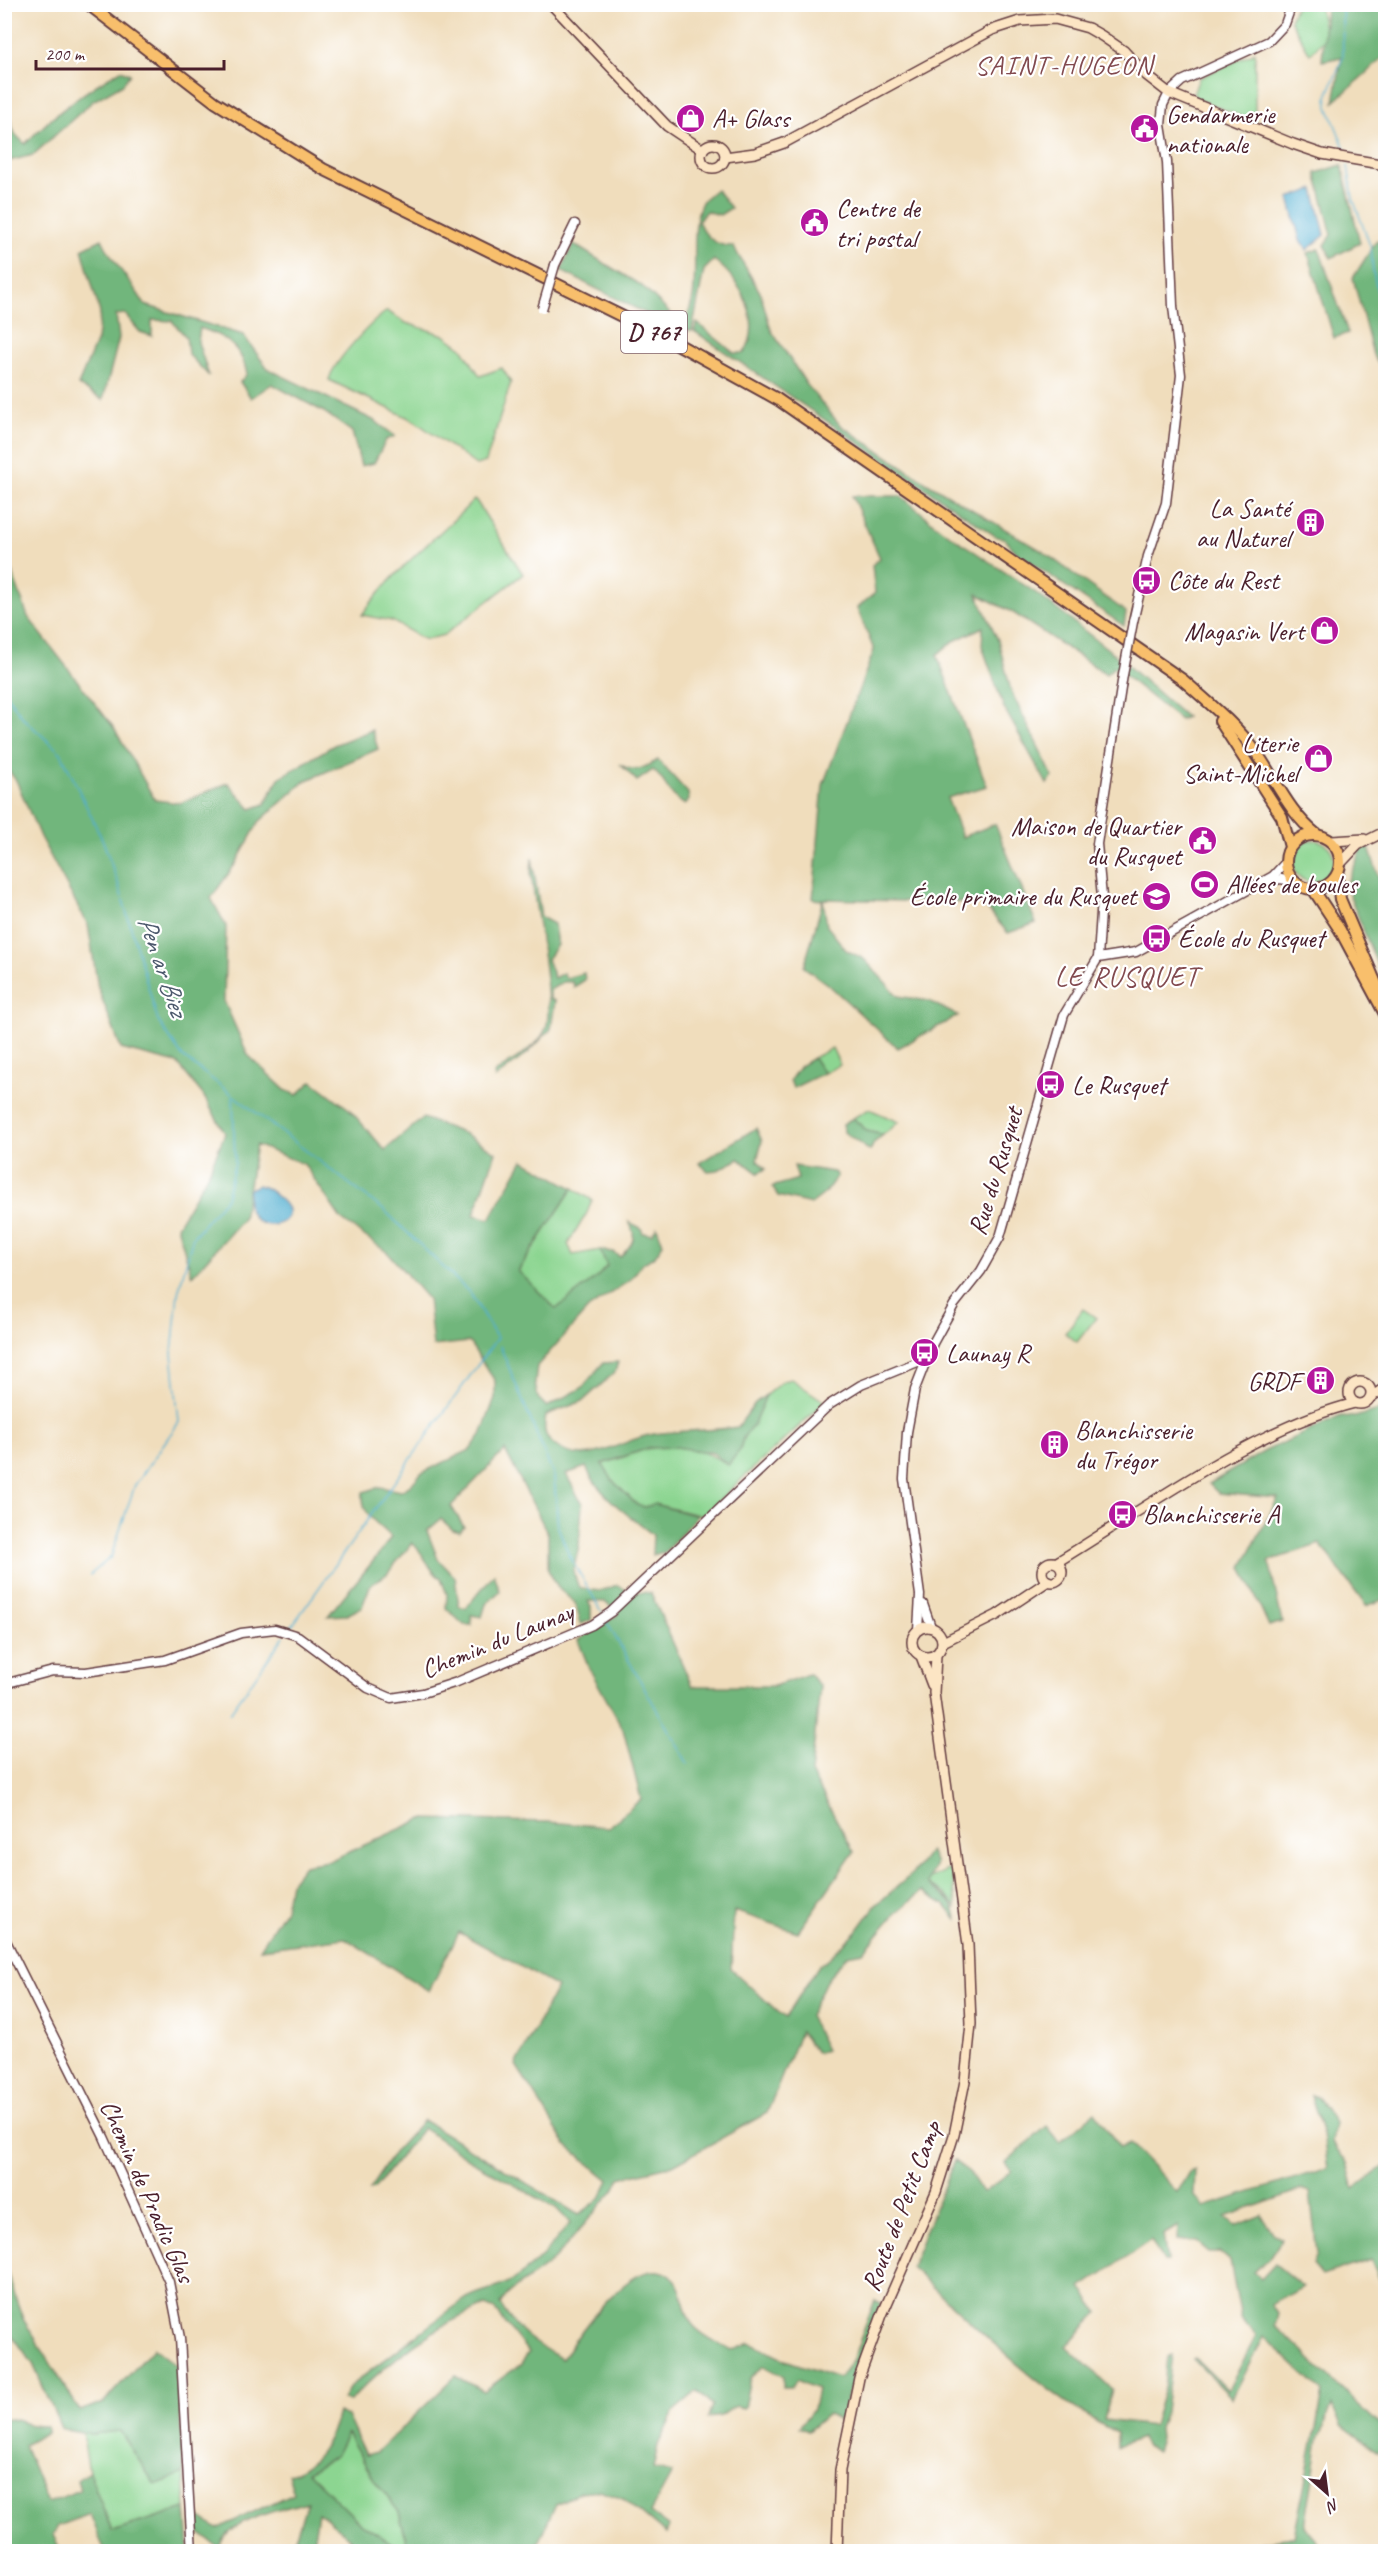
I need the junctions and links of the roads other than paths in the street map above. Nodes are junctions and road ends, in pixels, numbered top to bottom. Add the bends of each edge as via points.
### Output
1 (88, 4) edge
2 (551, 4) edge
3 (1292, 4) edge
4 (1169, 93) junction
5 (703, 150) junction
6 (725, 157) junction
7 (1386, 165) edge
8 (575, 224) dead end
9 (542, 309) dead end
10 (1199, 695) junction
11 (1386, 831) edge
12 (1316, 834) junction
13 (1366, 839) junction
14 (1332, 842) junction
15 (1290, 847) junction
16 (1286, 862) junction
17 (1341, 862) junction
18 (1337, 876) junction
19 (1263, 882) junction
20 (1295, 882) junction
21 (1313, 889) junction
22 (1098, 958) junction
23 (1386, 1006) edge
24 (1386, 1016) edge
25 (925, 1359) junction
26 (901, 1368) junction
27 (920, 1374) junction
28 (1385, 1385) edge
29 (1369, 1386) junction
30 (1349, 1394) junction
31 (1371, 1397) junction
32 (1355, 1403) junction
33 (1329, 1409) junction
34 (1059, 1566) junction
35 (1045, 1578) junction
36 (920, 1595) junction
37 (935, 1629) junction
38 (918, 1630) junction
39 (968, 1630) junction
40 (943, 1642) junction
41 (936, 1655) junction
42 (921, 1656) junction
43 (4, 1684) edge
44 (934, 1693) junction
45 (4, 1937) edge
46 (192, 2552) edge
47 (837, 2552) edge

1 - 10 main road, D 767 via 215,102 323,169 670,340 777,399 1138,648
2 - 5 main road via 667,126
3 - 4 street via 1285,24 1269,40 1182,81
4 - 6 main road via 1102,36 1072,23 1036,19 992,30 784,142 754,153
4 - 7 main road via 1322,154
4 - 22 street, bridge via 1161,124 1181,375 1166,503 1148,556 1133,622 1097,844 1102,897
5 - 6 main road via 716,144
5 - 6 main road via 702,159 710,168 718,167
8 - 9 street, bridge via 555,265
10 - 12 main road, D 767 via 1243,737 1298,816
10 - 15 main road, D 767 via 1264,787 1285,824
11 - 13 main road
12 - 14 main road
12 - 15 main road via 1301,837
13 - 14 main road
13 - 17 main road
14 - 17 main road
15 - 16 main road
16 - 19 street
16 - 20 main road
17 - 18 main road
18 - 21 main road via 1326,886
18 - 23 main road via 1340,899
19 - 20 street
19 - 22 street via 1136,952
20 - 21 main road
21 - 24 main road via 1336,922
22 - 25 street, Rue du Rusquet via 1064,1015 1000,1237 981,1271 954,1305
25 - 26 street, Chemin du Launay
25 - 27 street, Rue du Rusquet
26 - 27 street
26 - 43 street, Chemin du Launay via 861,1385 820,1413 611,1612 592,1625 457,1682 391,1698 368,1688 298,1636 275,1629 241,1633 165,1660 86,1672 53,1671
27 - 36 street, Rue du Rusquet via 907,1432 904,1479
28 - 29 main road
28 - 31 main road
29 - 30 main road via 1356,1383
29 - 31 main road
30 - 32 main road
30 - 33 main road
31 - 32 main road via 1364,1403
32 - 33 main road
33 - 34 main road via 1257,1442 1083,1545
34 - 35 main road via 1058,1580
34 - 35 main road via 1047,1562
35 - 39 main road via 997,1615
36 - 37 street
36 - 38 street
37 - 38 main road
37 - 39 main road
37 - 40 main road
38 - 42 main road via 912,1645
39 - 40 main road
40 - 41 main road
41 - 42 main road
41 - 44 main road, Route de Petit Camp
42 - 44 main road, Route de Petit Camp
44 - 47 main road, Route de Petit Camp via 968,1945 971,2024 966,2070 954,2135 936,2192 859,2378 840,2470
45 - 46 street, Chemin de Pradic Glas via 109,2147 169,2282 180,2338

